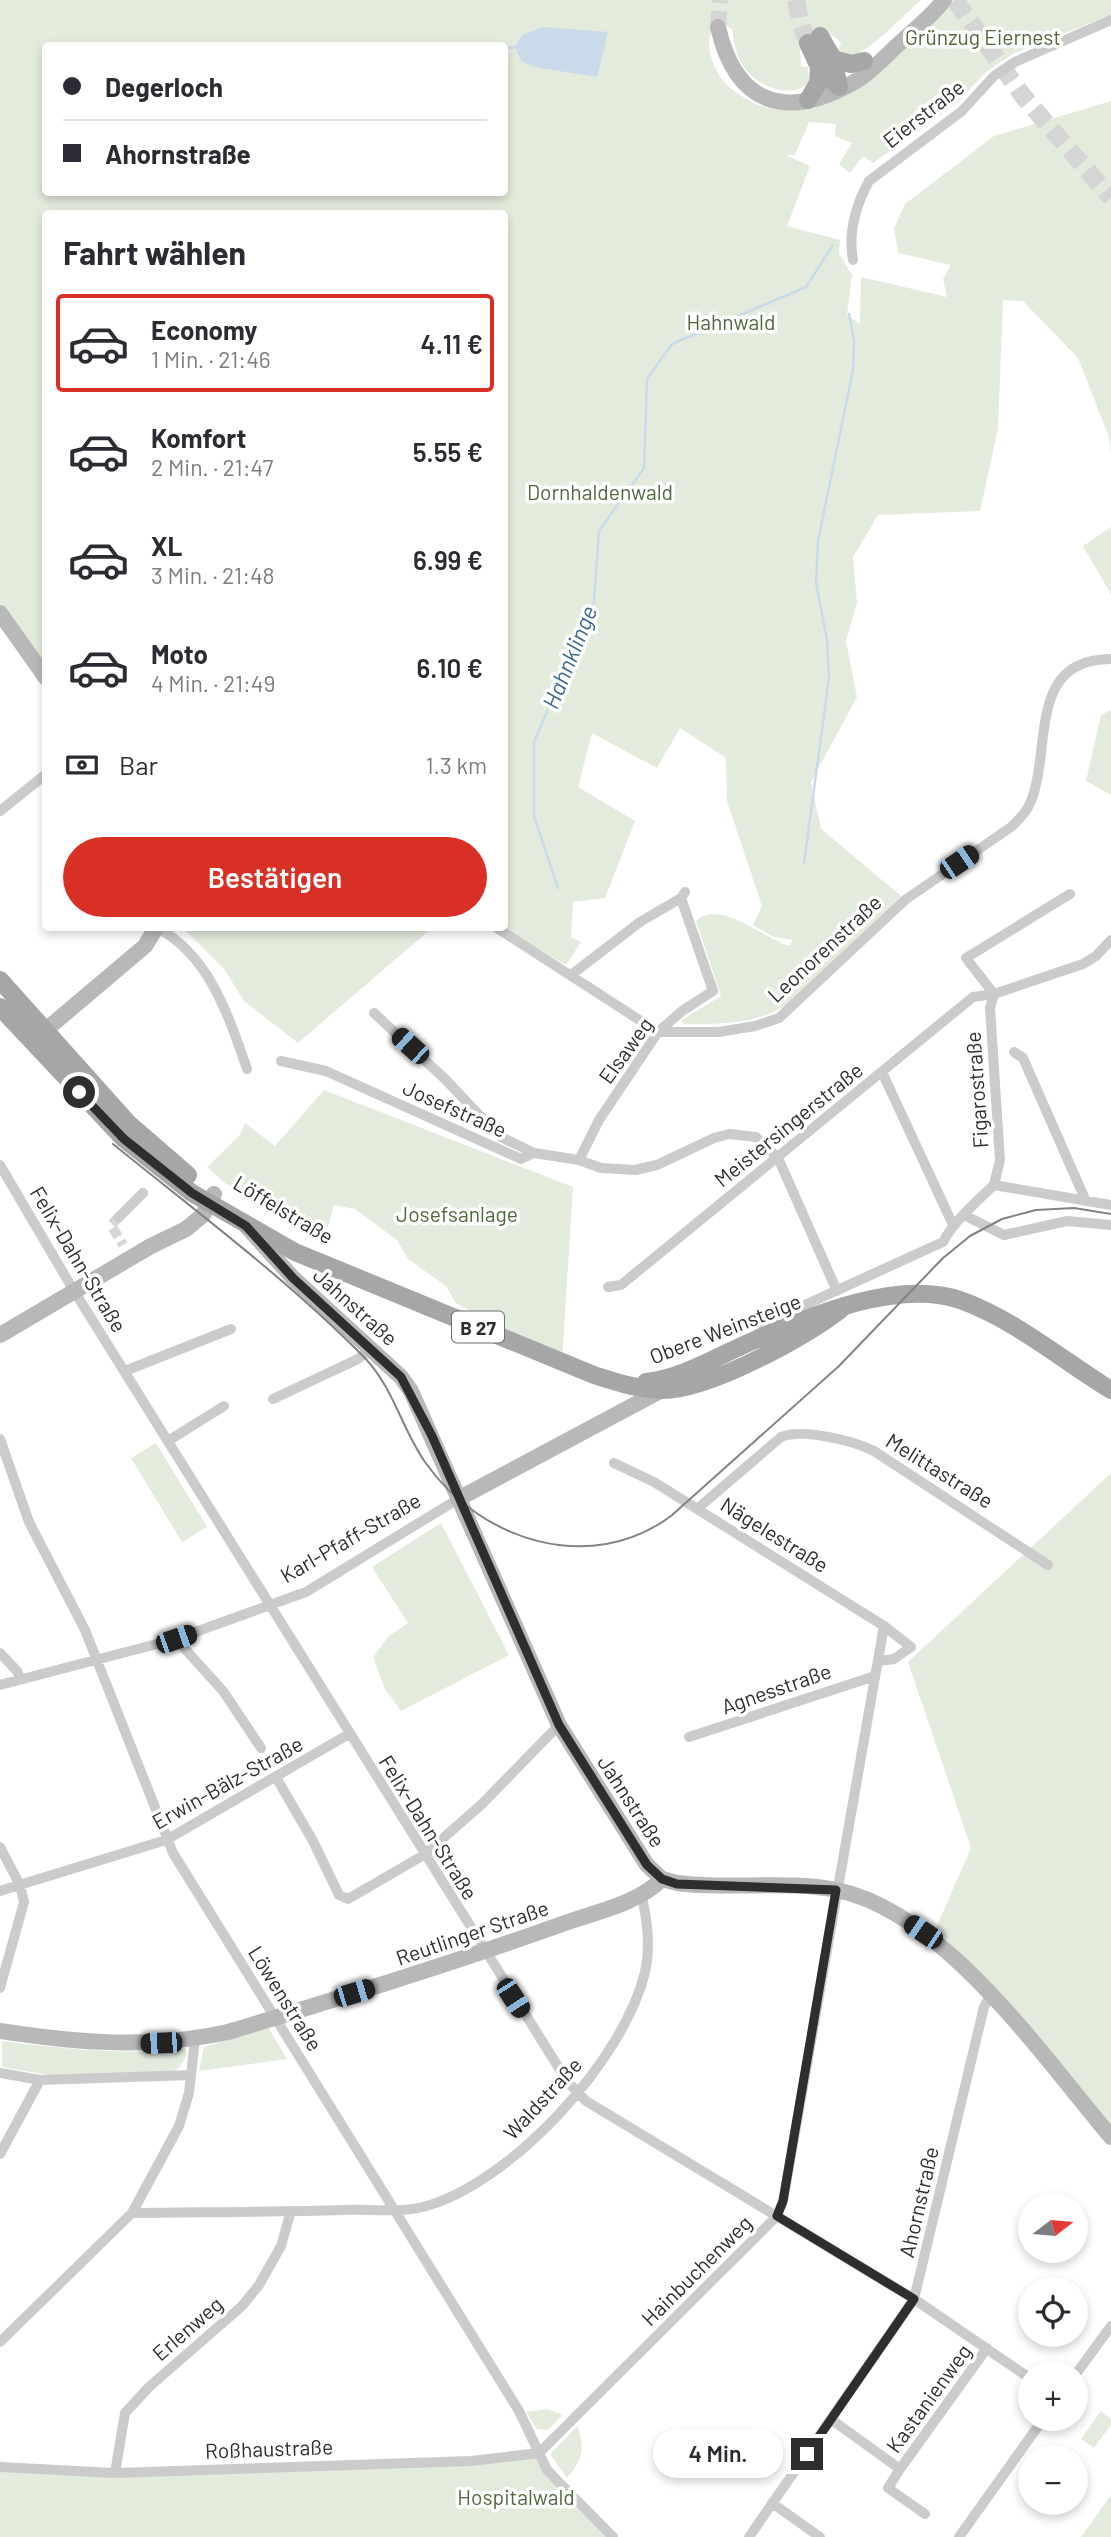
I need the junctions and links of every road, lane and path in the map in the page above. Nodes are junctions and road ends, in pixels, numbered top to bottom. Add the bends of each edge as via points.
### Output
1 (932, 0) edge
2 (944, 0) edge
3 (1111, 20) edge
4 (718, 27) tunnel mouth
5 (814, 39) tunnel mouth
6 (864, 61) junction
7 (826, 63) junction
8 (839, 88) junction
9 (808, 100) junction
10 (853, 260) dead end
11 (0, 614) edge
12 (1111, 659) edge
13 (42, 672) edge
14 (42, 777) edge
15 (0, 811) edge
16 (1070, 894) dead end
17 (155, 931) edge
18 (163, 931) edge
19 (503, 931) edge
20 (1111, 940) edge
21 (571, 975) junction
22 (0, 980) edge
23 (994, 994) junction
24 (0, 1007) edge
25 (374, 1013) dead end
26 (658, 1032) junction
27 (39, 1036) junction
28 (1014, 1052) dead end
29 (281, 1061) dead end
30 (247, 1069) dead end
31 (882, 1072) junction
32 (534, 1153) junction
33 (778, 1158) junction
34 (579, 1160) junction
35 (0, 1165) edge
36 (994, 1185) junction
37 (143, 1193) dead end
38 (212, 1198) junction
39 (1085, 1199) junction
40 (1111, 1205) edge
41 (965, 1216) junction
42 (119, 1217) dead end
43 (266, 1224) junction
44 (953, 1225) junction
45 (1111, 1225) edge
46 (246, 1226) junction
47 (275, 1242) junction
48 (306, 1257) junction
49 (332, 1266) junction
50 (288, 1272) junction
51 (608, 1287) dead end
52 (74, 1291) junction
53 (837, 1291) junction
54 (840, 1310) junction
55 (231, 1329) dead end
56 (0, 1335) edge
57 (756, 1339) junction
58 (371, 1348) junction
59 (695, 1367) junction
60 (125, 1371) junction
61 (625, 1384) junction
62 (662, 1390) junction
63 (1111, 1390) edge
64 (274, 1399) dead end
65 (224, 1406) dead end
66 (0, 1439) edge
67 (169, 1441) junction
68 (614, 1463) dead end
69 (458, 1499) junction
70 (697, 1509) junction
71 (1048, 1565) dead end
72 (269, 1606) junction
73 (884, 1626) junction
74 (176, 1639) junction
75 (0, 1653) edge
76 (97, 1660) junction
77 (878, 1661) junction
78 (875, 1676) junction
79 (20, 1679) junction
80 (0, 1685) edge
81 (559, 1725) junction
82 (349, 1734) junction
83 (689, 1737) dead end
84 (261, 1748) dead end
85 (277, 1779) junction
86 (166, 1840) junction
87 (0, 1847) edge
88 (424, 1855) junction
89 (662, 1879) junction
90 (20, 1885) junction
91 (836, 1890) junction
92 (0, 1891) edge
93 (641, 1893) junction
94 (484, 1952) junction
95 (0, 1988) edge
96 (990, 1996) junction
97 (276, 2018) junction
98 (0, 2031) edge
99 (195, 2039) junction
100 (0, 2073) edge
101 (191, 2075) junction
102 (40, 2080) junction
103 (576, 2091) junction
104 (1111, 2137) edge
105 (0, 2154) edge
106 (395, 2210) junction
107 (292, 2211) junction
108 (132, 2213) junction
109 (777, 2216) junction
110 (914, 2299) junction
111 (1111, 2326) edge
112 (0, 2342) edge
113 (987, 2348) junction
114 (1085, 2361) edge
115 (1018, 2370) edge
116 (832, 2420) junction
117 (1035, 2431) edge
118 (539, 2453) junction
119 (0, 2467) edge
120 (900, 2469) junction
121 (115, 2473) junction
122 (772, 2502) junction
123 (925, 2514) dead end
124 (613, 2537) edge
125 (749, 2537) edge
126 (820, 2537) edge
127 (959, 2537) edge

1 - 6 main road
2 - 8 main road via 866,74
3 - 10 street, Eierstraße via 1015,61 993,76 962,111 869,181 850,240
4 - 9 main road via 729,66 747,87 769,99
5 - 7 main road
6 - 7 main road
6 - 8 main road
7 - 8 main road
7 - 9 main road
8 - 9 main road
11 - 13 main road
12 - 26 street, Leonorenstraße via 1079,664 1064,675 1050,696 1035,787 1028,808 1012,827 905,900 779,1018 719,1032
14 - 15 street
16 - 23 street via 967,958
17 - 27 main road via 145,946
18 - 30 street via 180,939 197,960 230,1021
19 - 21 street
20 - 23 street, Meistersingerstraße via 1083,964
21 - 26 street
21 - 26 street, Elsaweg via 683,895 713,991
22 - 27 main road, Löffelstraße / B 27
23 - 31 street, Meistersingerstraße via 973,997
23 - 36 street, Figarostraße via 990,1008 1000,1160
24 - 27 main road, Löffelstraße / B 27
25 - 32 street via 499,1136
26 - 34 street, Elsaweg via 594,1128
27 - 38 main road, Löffelstraße / B 27 via 124,1139
28 - 39 street via 1023,1058
29 - 32 street, Josefstraße via 326,1071 521,1159
31 - 33 street, Meistersingerstraße
31 - 44 street
32 - 34 street
33 - 34 street via 756,1137 729,1134 645,1169 601,1168
33 - 51 street, Meistersingerstraße via 621,1285
33 - 53 street
35 - 52 street, Felix-Dahn-Straße
36 - 39 street
36 - 41 street
37 - 42 street
38 - 43 main road, Löffelstraße / B 27
38 - 46 main road, Löffelstraße / B 27
38 - 52 main road via 203,1215 186,1229 127,1251
39 - 40 street
41 - 44 street
41 - 45 street via 1004,1235 1067,1221
43 - 47 main road, Jahnstraße
43 - 49 main road, Löffelstraße / B 27
44 - 53 street via 943,1242
46 - 47 main road, Löffelstraße / B 27
46 - 50 main road, Jahnstraße
47 - 48 main road, Löffelstraße / B 27
47 - 50 main road, Jahnstraße
48 - 49 main road, Löffelstraße / B 27
48 - 50 main road, Jahnstraße
49 - 61 main road, Obere Weinsteige / B 27
50 - 58 main road, Jahnstraße
52 - 56 main road
52 - 60 street, Felix-Dahn-Straße
53 - 57 street via 761,1325
54 - 57 main road, Obere Weinsteige / B 27
54 - 62 main road, Obere Weinsteige / B 27 via 812,1331 746,1363
54 - 63 main road, Obere Weinsteige / B 27 via 900,1294 959,1300 1002,1320
55 - 60 street
57 - 59 main road, Obere Weinsteige / B 27
58 - 64 street via 358,1359
58 - 69 main road, Jahnstraße via 411,1391
59 - 61 main road, Obere Weinsteige / B 27 via 655,1381
59 - 62 main road
60 - 67 street, Felix-Dahn-Straße
61 - 62 main road, Obere Weinsteige / B 27
62 - 69 main road, Karl-Pfaff-Straße
65 - 67 street
66 - 76 street, Löwenstraße via 29,1522
67 - 72 street, Felix-Dahn-Straße
68 - 70 street, Nägelestraße
69 - 72 street, Karl-Pfaff-Straße via 306,1592
69 - 81 main road, Jahnstraße
70 - 71 street, Melittastraße via 782,1437 800,1434 847,1441 874,1451
70 - 73 street, Nägelestraße
72 - 74 street, Karl-Pfaff-Straße
72 - 82 street, Felix-Dahn-Straße
73 - 77 street, Hainbuchenweg
73 - 77 street, Nägelestraße via 911,1647 894,1659
74 - 76 street, Karl-Pfaff-Straße
74 - 84 street via 223,1691
75 - 79 street
76 - 79 street, Karl-Pfaff-Straße
76 - 86 street, Löwenstraße
77 - 78 street, Hainbuchenweg
78 - 83 street, Agnesstraße
78 - 91 street, Hainbuchenweg
79 - 80 street, Karl-Pfaff-Straße
81 - 88 street
81 - 89 main road, Jahnstraße via 631,1843
82 - 85 street, Erwin-Bälz-Straße
82 - 88 street, Felix-Dahn-Straße
85 - 86 street, Erwin-Bälz-Straße
85 - 88 street via 339,1895 348,1899 359,1894
86 - 90 street, Erwin-Bälz-Straße
86 - 97 street, Löwenstraße
87 - 90 street
88 - 94 street, Felix-Dahn-Straße
89 - 91 main road, Jahnstraße via 693,1886
89 - 93 main road, Reutlinger Straße
90 - 92 street, Erwin-Bälz-Straße
90 - 95 street via 24,1902
91 - 96 main road, Jahnstraße via 880,1906 923,1932
91 - 109 street, Hainbuchenweg
93 - 94 main road, Reutlinger Straße
93 - 103 street, Waldstraße via 649,1942 642,1983 615,2042
94 - 97 main road, Reutlinger Straße
94 - 103 street, Felix-Dahn-Straße
96 - 104 main road, Jahnstraße
96 - 110 street, Ahornstraße
97 - 99 main road, Reutlinger Straße
97 - 106 street, Löwenstraße
98 - 99 main road, Reutlinger Straße via 94,2043
99 - 101 street
100 - 102 street
101 - 102 street
101 - 108 street via 178,2126
102 - 105 street
103 - 106 street, Waldstraße via 533,2141 493,2173 447,2199
103 - 109 street, Felix-Dahn-Straße
106 - 107 street, Waldstraße
106 - 118 street, Löwenstraße via 519,2411
107 - 108 street, Waldstraße
107 - 121 street, Erlenweg via 281,2246 242,2306 125,2413
108 - 112 street
109 - 110 street, Felix-Dahn-Straße
109 - 118 street, Hainbuchenweg
110 - 113 street, Felix-Dahn-Straße
110 - 116 street, Ahornstraße
111 - 114 street
113 - 115 street, Felix-Dahn-Straße
113 - 120 street, Kastanienweg
116 - 120 street
116 - 122 street, Ahornstraße
117 - 127 street
118 - 121 street, Roßhaustraße via 471,2461
118 - 124 street, Löwenstraße via 547,2470
119 - 121 street, Roßhaustraße
120 - 123 street via 888,2488
122 - 125 street, Ahornstraße
122 - 126 street

